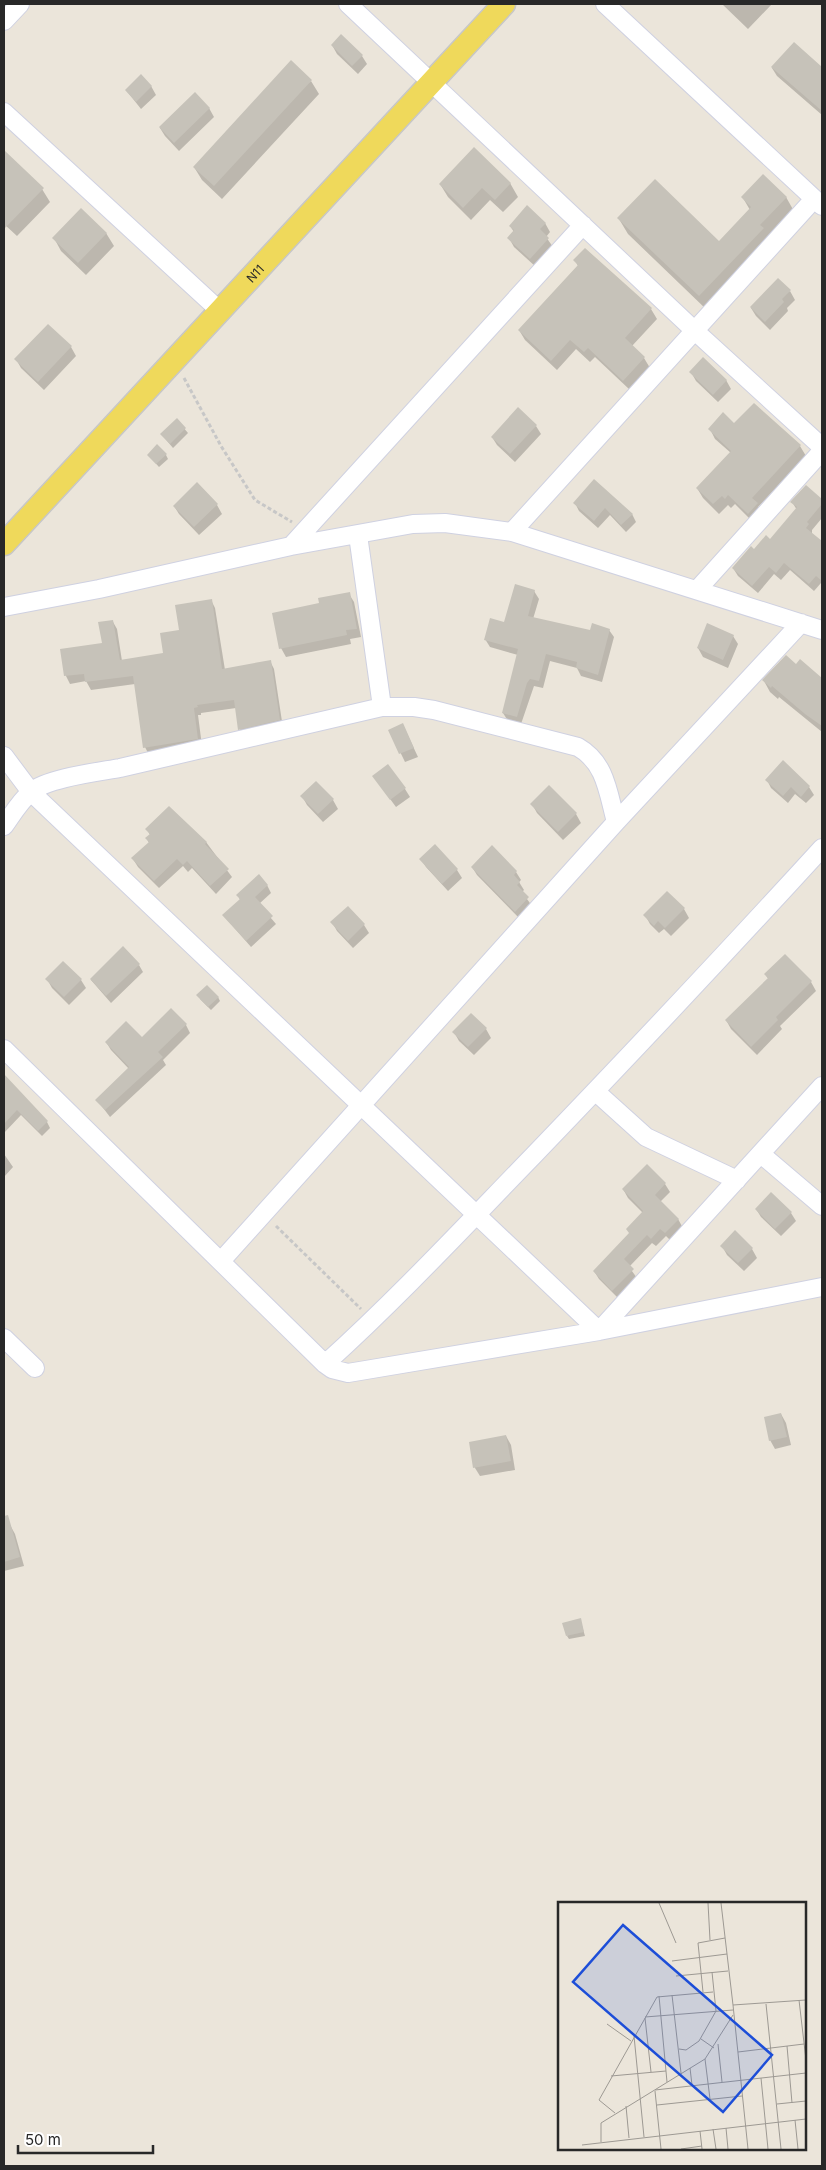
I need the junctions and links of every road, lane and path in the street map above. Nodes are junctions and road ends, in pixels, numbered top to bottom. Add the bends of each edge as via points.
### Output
1 (20, 4) edge
2 (348, 4) edge
3 (504, 4) edge
4 (605, 4) edge
5 (4, 21) edge
6 (432, 83) junction
7 (4, 112) edge
8 (818, 202) edge
9 (584, 225) junction
10 (219, 310) junction
11 (695, 330) junction
12 (174, 359) junction
13 (822, 447) edge
14 (822, 451) edge
15 (305, 530) junction
16 (512, 532) junction
17 (358, 535) junction
18 (4, 544) edge
19 (291, 546) junction
20 (697, 590) junction
21 (4, 606) edge
22 (800, 623) junction
23 (822, 630) edge
24 (382, 707) junction
25 (4, 756) edge
26 (31, 792) junction
27 (616, 822) junction
28 (4, 826) edge
29 (822, 848) edge
30 (4, 1049) edge
31 (822, 1086) edge
32 (595, 1091) junction
33 (361, 1107) junction
34 (761, 1154) junction
35 (737, 1180) junction
36 (822, 1206) edge
37 (264, 1213) junction
38 (476, 1215) junction
39 (221, 1261) junction
40 (822, 1287) edge
41 (373, 1320) junction
42 (599, 1331) junction
43 (4, 1338) edge
44 (326, 1364) junction
45 (36, 1368) dead end

1 - 5 street
2 - 6 street
3 - 6 main road, N11
4 - 8 street
6 - 9 street
6 - 10 main road, N11
7 - 10 street
8 - 11 street
9 - 11 street
9 - 15 street
10 - 12 main road, N11
11 - 13 street
11 - 16 street
12 - 15 path via 221,446 255,500
12 - 18 main road, N11
14 - 20 street
15 - 19 street
16 - 17 street via 445,523 413,524
16 - 20 street
17 - 19 street
17 - 24 street
19 - 21 street via 99,589
20 - 22 street
22 - 23 street
22 - 27 street
24 - 26 street via 84,774
24 - 27 street via 434,710 578,747 593,757 599,766
25 - 26 street
26 - 28 street
26 - 33 street
27 - 33 street
29 - 32 street
30 - 39 street
31 - 34 street
32 - 35 street via 646,1137
32 - 38 street
33 - 37 street
33 - 38 street
34 - 35 street
34 - 36 street
35 - 42 street
37 - 39 street
37 - 41 path
38 - 41 street
38 - 42 street
39 - 44 street
40 - 42 street
41 - 44 street
42 - 44 street via 348,1373
43 - 45 street

